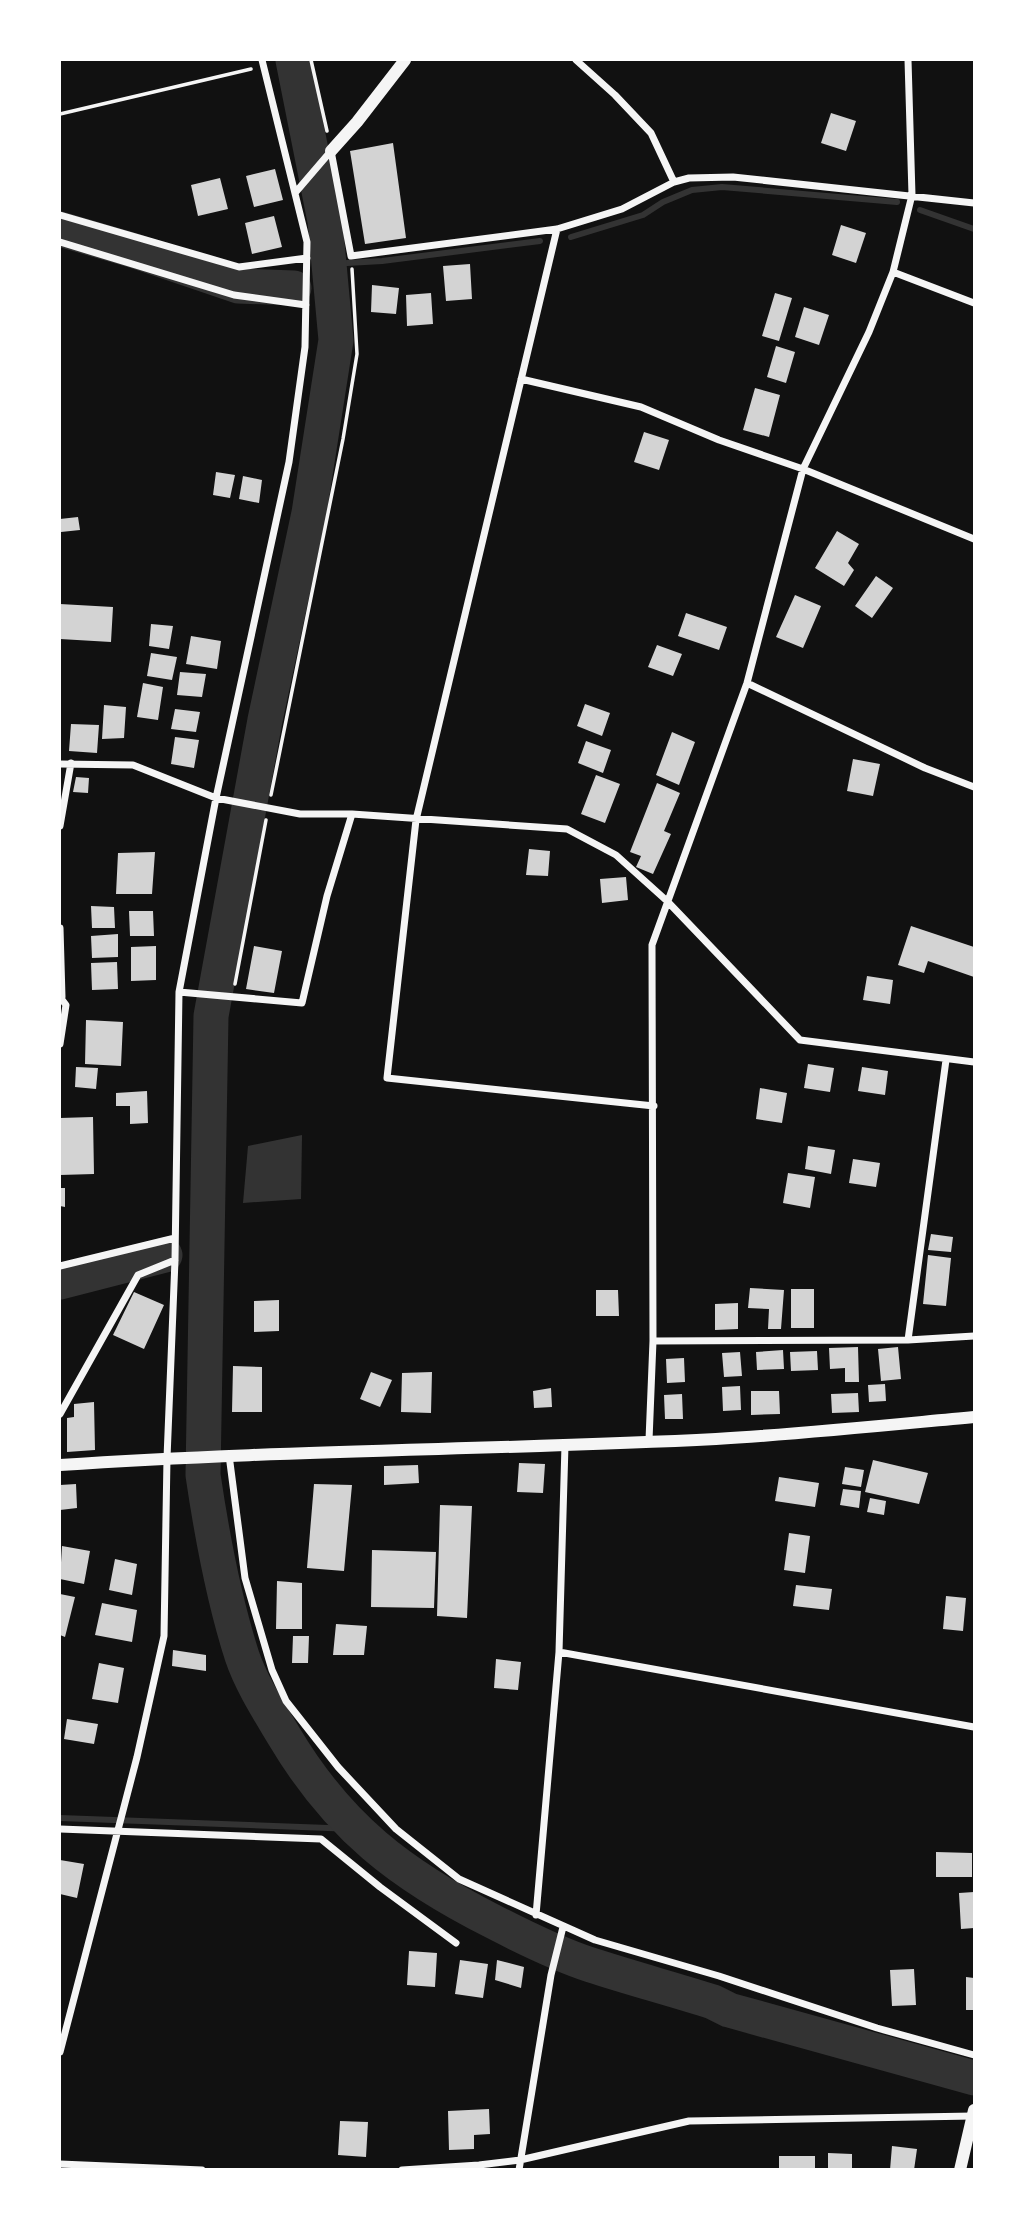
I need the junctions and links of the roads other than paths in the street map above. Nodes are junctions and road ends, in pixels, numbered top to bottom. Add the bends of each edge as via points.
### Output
1 (405, 60) edge
2 (576, 60) edge
3 (908, 60) edge
4 (263, 63) edge
5 (331, 151) junction
6 (674, 182) junction
7 (295, 193) junction
8 (912, 195) junction
9 (975, 203) edge
10 (60, 215) edge
11 (557, 229) junction
12 (60, 242) edge
13 (307, 258) junction
14 (892, 272) junction
15 (975, 303) edge
16 (306, 305) junction
17 (521, 379) junction
18 (803, 469) junction
19 (975, 539) edge
20 (747, 683) junction
21 (71, 763) junction
22 (60, 764) edge
23 (975, 788) edge
24 (216, 798) junction
25 (352, 814) junction
26 (416, 820) junction
27 (60, 826) edge
28 (667, 901) junction
29 (60, 928) edge
30 (179, 992) junction
31 (61, 997) edge
32 (60, 1044) edge
33 (946, 1060) junction
34 (975, 1062) edge
35 (654, 1106) junction
36 (175, 1238) junction
37 (175, 1260) junction
38 (60, 1266) edge
39 (975, 1336) edge
40 (908, 1340) junction
41 (653, 1341) junction
42 (60, 1414) edge
43 (975, 1417) edge
44 (649, 1440) junction
45 (565, 1445) junction
46 (229, 1455) junction
47 (167, 1458) junction
48 (60, 1465) edge
49 (559, 1652) junction
50 (975, 1727) edge
51 (60, 1829) edge
52 (117, 1829) junction
53 (536, 1914) junction
54 (563, 1927) junction
55 (456, 1943) dead end
56 (60, 2052) edge
57 (975, 2055) edge
58 (974, 2113) edge
59 (520, 2160) junction
60 (60, 2164) edge
61 (202, 2169) edge
62 (402, 2169) edge
63 (519, 2169) edge
64 (960, 2169) edge

1 - 5 street
2 - 6 street via 651,133
3 - 8 street
4 - 7 street
5 - 7 street
5 - 11 street via 351,256
6 - 8 street via 733,177
6 - 11 street via 622,209
7 - 13 street
8 - 9 street
8 - 14 street
10 - 13 street via 239,267
11 - 17 street
12 - 16 street via 234,295
13 - 16 street
14 - 15 street
14 - 18 street
16 - 24 street via 305,347 289,462
17 - 18 street via 641,407
17 - 26 street
18 - 19 street
18 - 20 street
20 - 23 street
20 - 28 street
21 - 22 street
21 - 24 street via 133,765
21 - 27 street
24 - 25 street via 300,814
24 - 30 street
25 - 26 street
25 - 30 street via 302,1003
26 - 28 street via 567,829 616,855
26 - 35 street via 387,1078
28 - 33 street via 800,1040
28 - 35 street via 652,945
29 - 31 street
30 - 36 street
31 - 32 street via 66,1005
33 - 34 street
33 - 40 street
35 - 41 street
36 - 37 street
36 - 38 street
37 - 42 street via 138,1275
37 - 47 street
39 - 40 street
40 - 41 street
41 - 44 street
43 - 44 street via 807,1433
44 - 45 street
45 - 46 street
45 - 49 street
46 - 47 street
46 - 53 street via 245,1578 286,1701 338,1767 396,1829 459,1879
47 - 48 street
47 - 52 street via 163,1636
49 - 50 street
49 - 53 street
51 - 52 street
52 - 55 street via 321,1839
52 - 56 street
53 - 54 street
54 - 57 street
54 - 59 street
58 - 59 street via 688,2121
58 - 64 street
59 - 62 street
59 - 63 street
60 - 61 street

